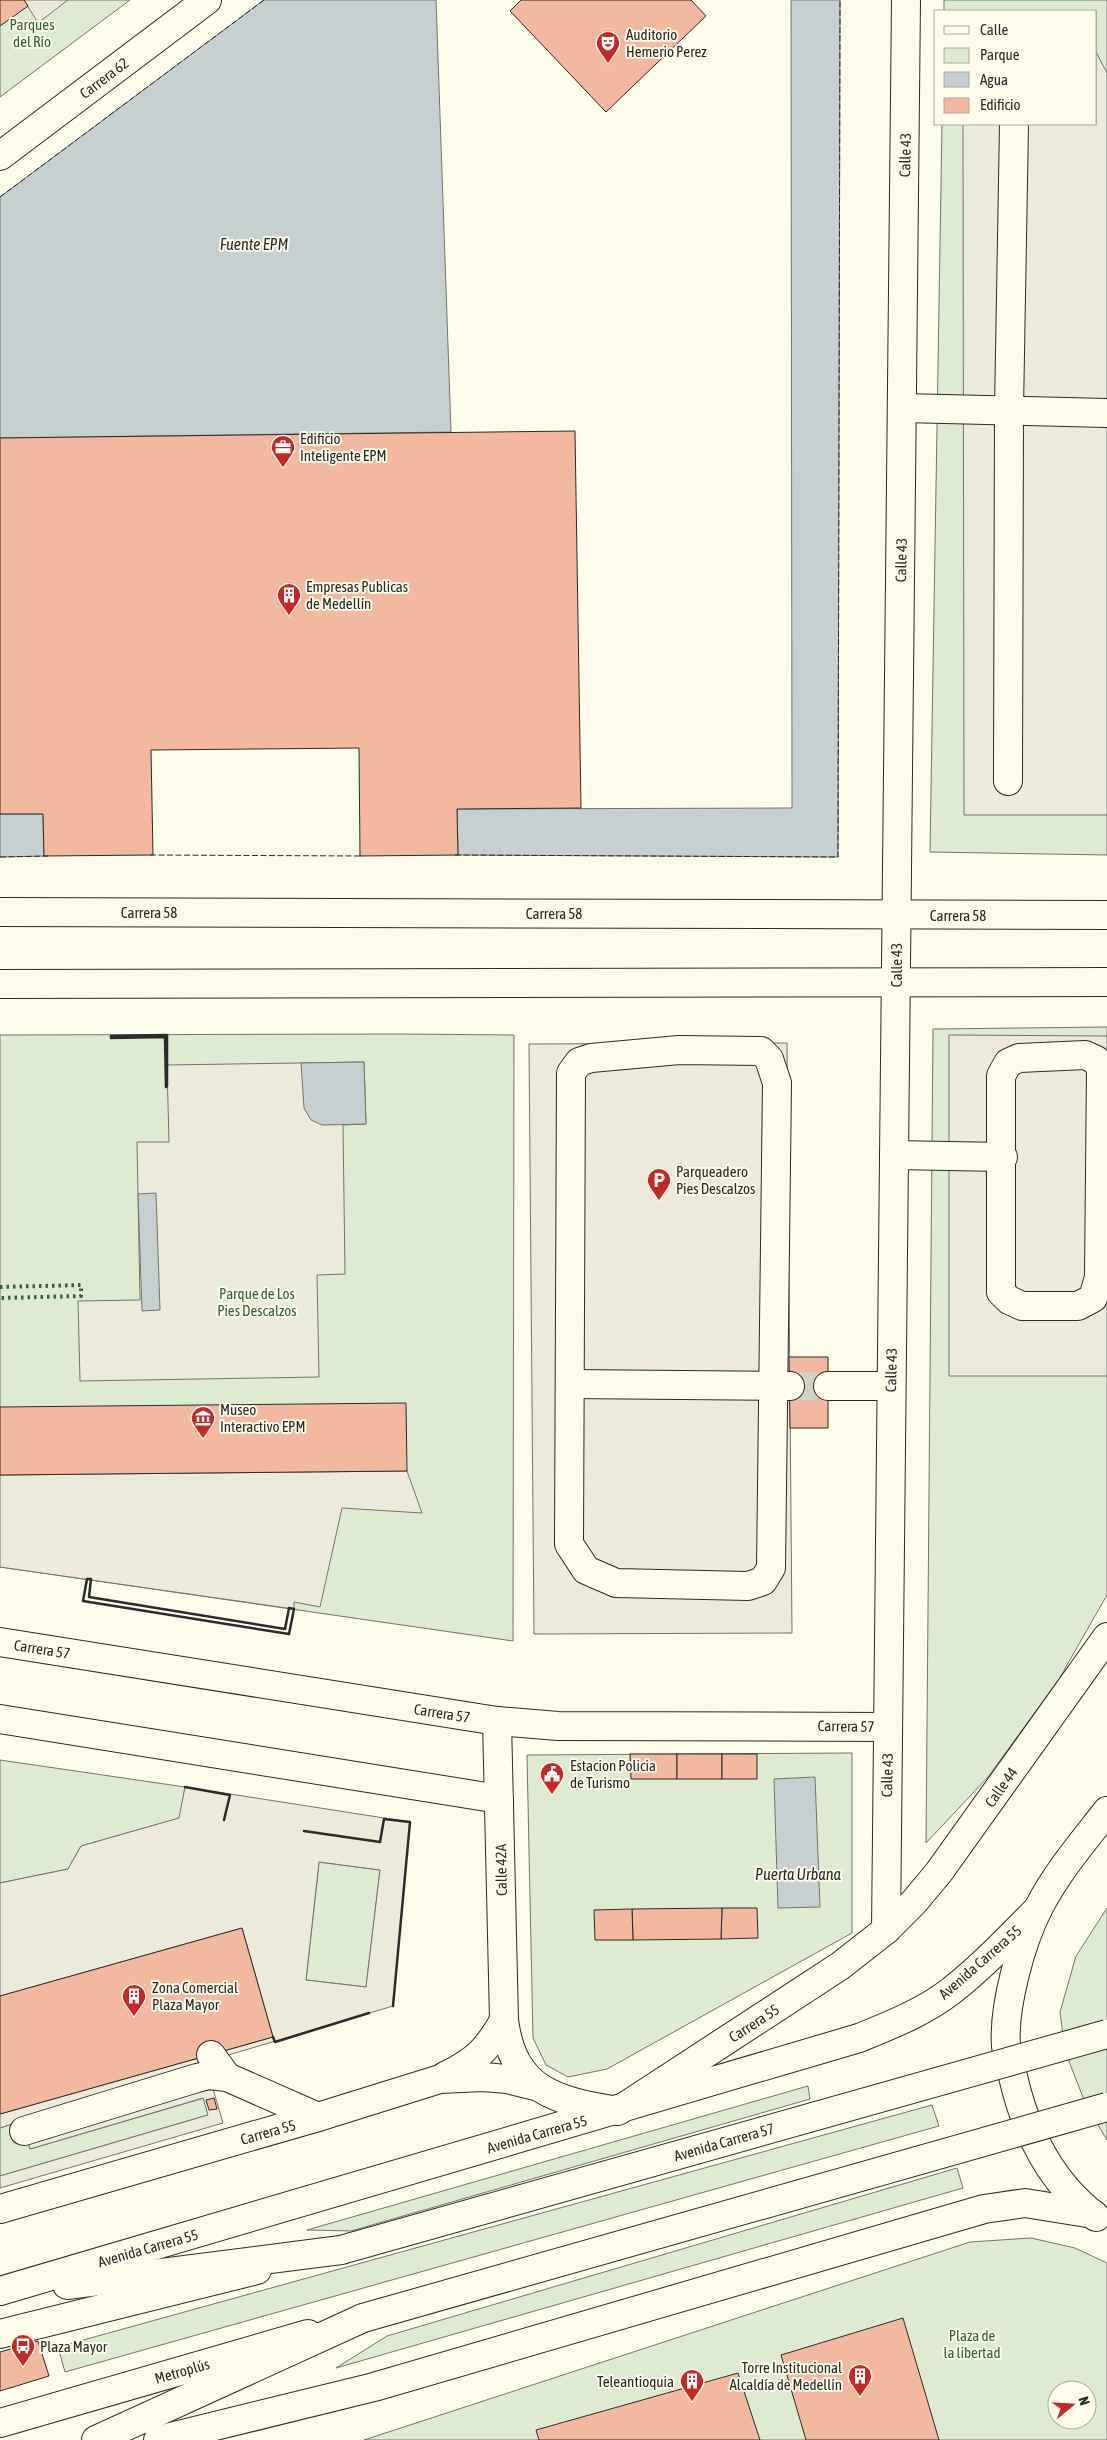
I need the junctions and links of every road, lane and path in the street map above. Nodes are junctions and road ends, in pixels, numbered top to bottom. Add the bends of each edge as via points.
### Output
1 (207, 0) edge
2 (906, 0) edge
3 (1014, 125) edge
4 (0, 156) edge
5 (902, 408) junction
6 (1009, 410) junction
7 (1107, 412) edge
8 (1008, 781) dead end
9 (0, 912) edge
10 (897, 915) junction
11 (1107, 915) edge
12 (896, 982) junction
13 (1107, 982) edge
14 (0, 984) edge
15 (894, 1155) junction
16 (1003, 1157) junction
17 (570, 1384) junction
18 (781, 1386) junction
19 (828, 1386) tunnel mouth
20 (891, 1386) junction
21 (1107, 1637) edge
22 (0, 1642) edge
23 (0, 1720) edge
24 (497, 1721) junction
25 (888, 1727) junction
26 (499, 1799) junction
27 (1107, 1811) edge
28 (1038, 1908) junction
29 (886, 1930) junction
30 (504, 2020) junction
31 (1107, 2034) edge
32 (211, 2055) dead end
33 (227, 2077) junction
34 (440, 2079) junction
35 (539, 2087) junction
36 (1107, 2107) edge
37 (618, 2111) junction
38 (318, 2118) junction
39 (24, 2131) dead end
40 (0, 2209) edge
41 (1100, 2220) edge
42 (341, 2250) junction
43 (0, 2292) edge
44 (363, 2318) junction
45 (0, 2334) edge
46 (0, 2423) edge
47 (212, 2432) edge
48 (96, 2440) edge
49 (158, 2440) edge

1 - 4 street, Carrera 62
2 - 5 street, Calle 43
3 - 6 street
5 - 6 street
5 - 10 street, Calle 43
6 - 7 street
6 - 8 street
9 - 10 street, Carrera 58
10 - 11 street, Carrera 58
10 - 12 street, Calle 43
12 - 13 street
12 - 14 street
12 - 15 street, Calle 43
15 - 16 street
15 - 20 street, Calle 43
16 - 16 street via 1001,1076 1008,1063 1019,1058 1085,1055 1096,1060 1101,1069 1099,1267 1094,1298 1078,1306 1022,1306 1001,1292
17 - 18 street
17 - 18 street via 569,1544 586,1570 616,1583 748,1586 762,1580 771,1568
17 - 18 street via 571,1073 579,1062 591,1058 680,1050 761,1051 769,1059 777,1083
19 - 20 street
20 - 25 street, Calle 43
21 - 29 street, Calle 44 via 939,1872
22 - 24 street, Carrera 57
23 - 26 street
24 - 25 street, Carrera 57 via 558,1726
24 - 26 street, Calle 42A
25 - 29 street, Calle 43
26 - 30 street, Calle 42A
27 - 28 street via 1056,1878
28 - 37 street, Avenida Carrera 55 via 990,1958 950,1991 911,2016 859,2038
28 - 41 street via 1018,1963 1010,1997 1006,2046 1019,2104 1040,2154 1058,2179
29 - 37 street, Carrera 55 via 840,1966
30 - 34 street via 485,2051 469,2064
30 - 35 street, Calle 42A via 513,2057 522,2073
31 - 42 street, Avenida Carrera 57, bridge
32 - 33 street
33 - 38 street
33 - 39 street via 209,2075 197,2078
34 - 35 street, Carrera 55 via 483,2077
34 - 38 street, Carrera 55
35 - 37 street, Calle 42A via 555,2097 581,2105
36 - 44 street, bridge
37 - 43 street, Avenida Carrera 55
38 - 40 street, Carrera 55
41 - 47 street via 1025,2203 984,2209
42 - 43 street, Avenida Carrera 55
42 - 45 street
44 - 46 street, Metroplús
44 - 48 street
47 - 49 street

